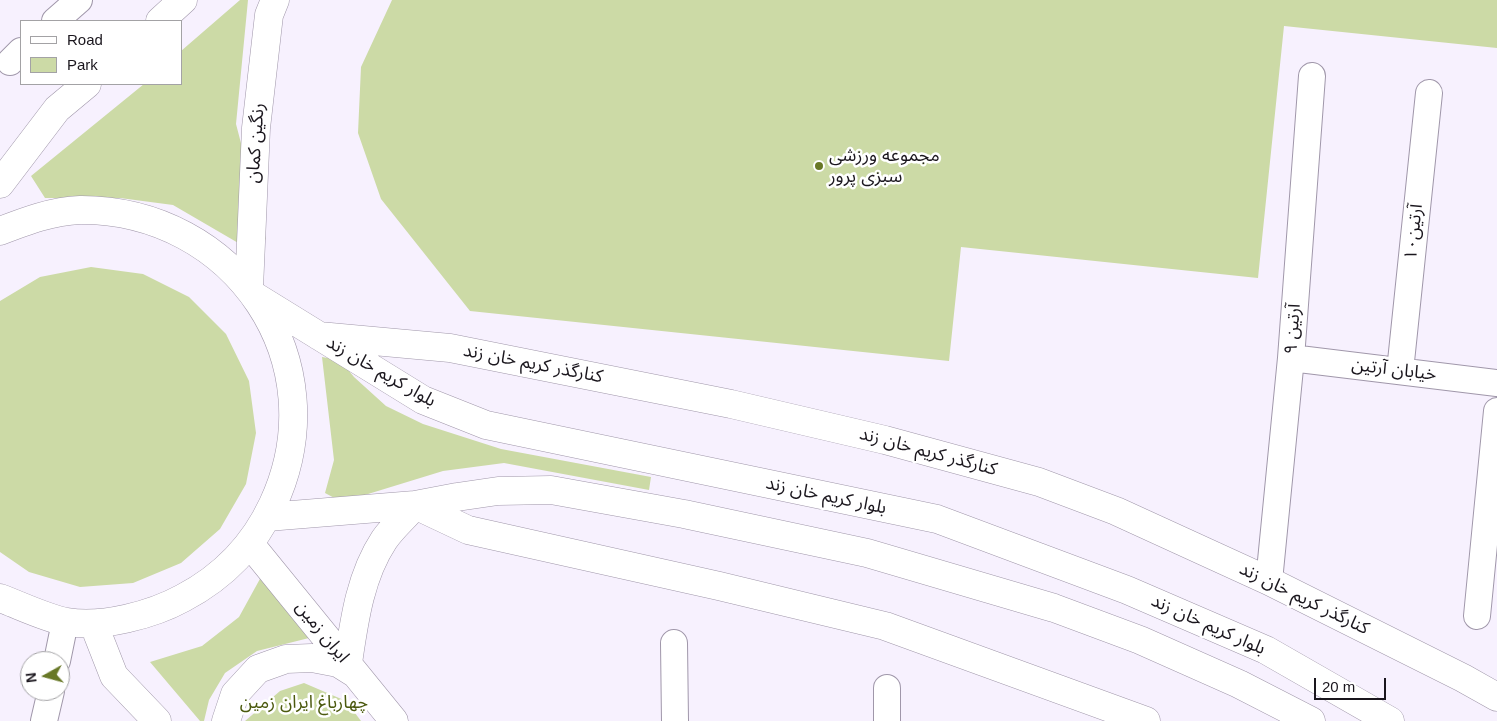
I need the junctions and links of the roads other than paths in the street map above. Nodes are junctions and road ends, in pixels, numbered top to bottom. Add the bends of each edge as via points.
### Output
1 (79, 0) edge
2 (183, 0) edge
3 (275, 0) edge
4 (56, 20) edge
5 (161, 20) edge
6 (1312, 76) dead end
7 (86, 85) edge
8 (1429, 93) dead end
9 (0, 184) edge
10 (0, 230) edge
11 (252, 292) junction
12 (319, 336) junction
13 (1291, 358) junction
14 (1400, 371) junction
15 (1497, 383) edge
16 (1497, 411) edge
17 (415, 506) junction
18 (267, 517) junction
19 (250, 544) junction
20 (1269, 581) junction
21 (0, 598) edge
22 (1478, 616) dead end
23 (65, 622) junction
24 (94, 625) junction
25 (674, 644) dead end
26 (59, 651) edge
27 (352, 669) junction
28 (887, 688) dead end
29 (1497, 697) edge
30 (48, 701) edge
31 (44, 721) edge
32 (157, 721) edge
33 (226, 721) edge
34 (394, 721) edge
35 (675, 721) edge
36 (887, 721) edge
37 (1146, 721) edge
38 (1311, 721) edge
39 (1390, 721) edge

1 - 4 street
2 - 5 main road
3 - 11 main road, رنگین کمان via 269,14 256,128
6 - 13 street, آرتین ۹
7 - 9 main road via 57,108
8 - 14 street, آرتین۱۰
10 - 11 main road via 39,216 79,210 120,213 160,223 197,242 230,266
11 - 12 main road, بلوار کریم خان زند
11 - 18 main road via 281,345 293,398 290,452 282,486
12 - 20 main road, کنارگذر کریم خان زند via 450,348 731,404 885,440 1039,482 1116,512
12 - 39 main road, بلوار کریم خان زند via 424,400 486,425 937,519 1127,590 1266,650
13 - 14 street, خیابان آرتین
13 - 20 street, آرتین ۹
14 - 15 street, خیابان آرتین
16 - 22 street
17 - 18 main road
17 - 27 main road via 384,540 366,577 353,627
17 - 37 main road via 468,530 885,626
17 - 38 main road via 498,491 551,490 867,553 1054,608 1140,640 1239,684
18 - 19 main road
19 - 24 main road via 201,589 171,605
19 - 27 main road, ایران زمین
20 - 29 main road, کنارگذر کریم خان زند
21 - 23 main road
23 - 24 main road
23 - 26 street
24 - 32 main road via 114,676
25 - 35 street
27 - 33 main road via 312,658 286,659 258,669 235,694
27 - 34 main road, ایران زمین
28 - 36 street
30 - 31 street

